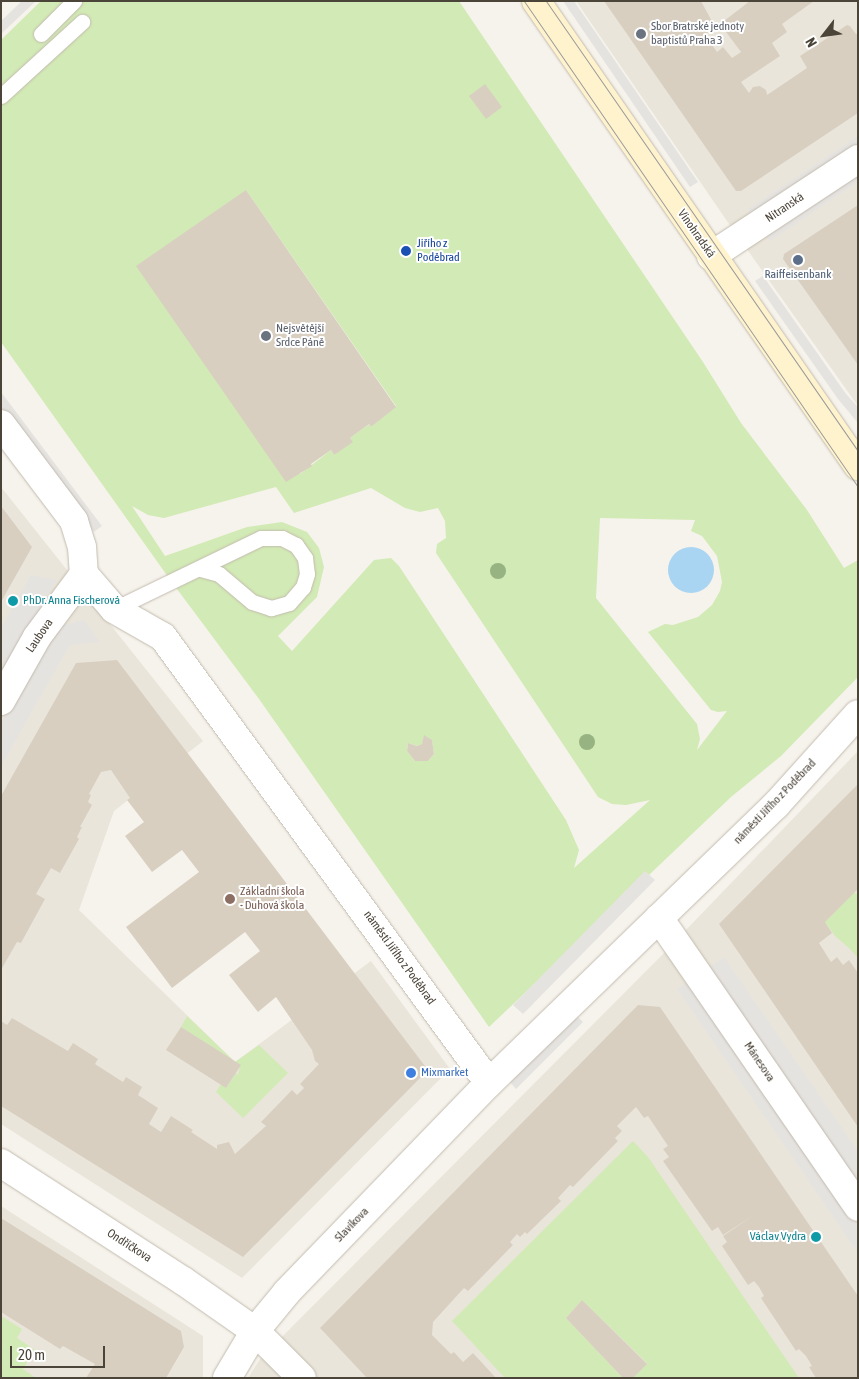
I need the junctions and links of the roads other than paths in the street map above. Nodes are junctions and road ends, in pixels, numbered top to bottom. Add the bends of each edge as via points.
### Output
1 (74, 1) edge
2 (536, 1) edge
3 (82, 22) dead end
4 (42, 34) dead end
5 (1, 96) edge
6 (858, 159) edge
7 (711, 256) junction
8 (1, 424) edge
9 (858, 466) edge
10 (200, 569) junction
11 (84, 574) junction
12 (114, 609) junction
13 (1, 702) edge
14 (858, 714) edge
15 (659, 918) junction
16 (489, 1083) junction
17 (1, 1164) edge
18 (858, 1207) edge
19 (255, 1331) junction
20 (227, 1378) edge
21 (302, 1378) edge

1 - 4 lane
2 - 7 main road, Vinohradská
3 - 5 lane
6 - 7 street, Nitranská
7 - 9 main road, Vinohradská
8 - 11 street via 74,521 82,546
10 - 10 lane via 261,538 282,538 296,545 305,558 307,574 289,604 271,608 252,602 218,574
10 - 12 lane
11 - 12 street, náměstí Jiřího z Poděbrad
11 - 13 street, Laubova via 37,637
12 - 16 street, náměstí Jiřího z Poděbrad via 163,637
14 - 15 street, náměstí Jiřího z Poděbrad via 776,805
15 - 16 street, náměstí Jiřího z Poděbrad
15 - 18 street, Mánesova
16 - 19 street, Slavíkova via 287,1292
17 - 19 street, Ondříčkova
19 - 20 street, Slavíkova
19 - 21 street, Ondříčkova

